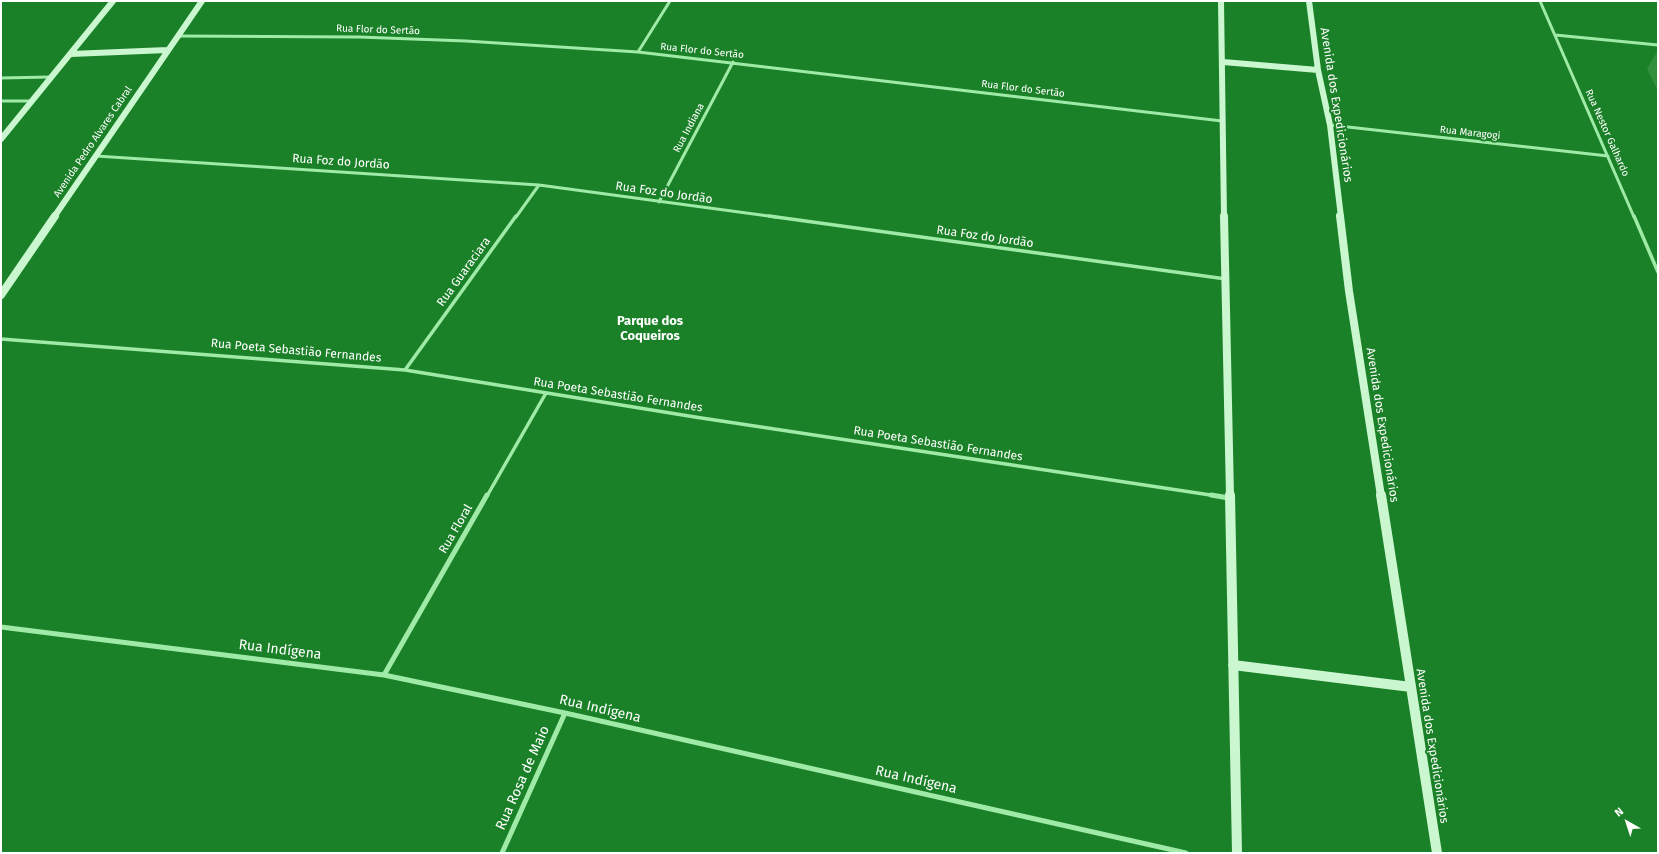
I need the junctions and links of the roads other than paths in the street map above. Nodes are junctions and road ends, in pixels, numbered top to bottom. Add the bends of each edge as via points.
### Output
1 (113, 1) edge
2 (202, 1) edge
3 (670, 1) edge
4 (1221, 1) edge
5 (1309, 1) edge
6 (1540, 1) edge
7 (1555, 35) junction
8 (177, 36) junction
9 (1658, 45) edge
10 (167, 50) junction
11 (638, 52) junction
12 (71, 54) junction
13 (733, 62) junction
14 (1223, 62) junction
15 (1318, 70) junction
16 (50, 77) junction
17 (1, 78) edge
18 (32, 101) junction
19 (1, 102) edge
20 (1222, 121) junction
21 (1330, 125) junction
22 (1, 138) edge
23 (96, 156) junction
24 (1608, 156) junction
25 (539, 185) junction
26 (659, 202) junction
27 (1658, 272) edge
28 (1226, 279) junction
29 (1, 295) edge
30 (1, 340) edge
31 (406, 370) junction
32 (546, 393) junction
33 (1228, 498) junction
34 (1, 627) edge
35 (1233, 666) junction
36 (384, 675) junction
37 (1411, 687) junction
38 (565, 713) junction
39 (502, 853) edge
40 (1186, 853) edge
41 (1237, 853) edge
42 (1437, 853) edge

1 - 12 street
2 - 8 street, Avenida Pedro Alvares Cabral
3 - 11 street
4 - 14 street
5 - 15 street, Avenida dos Expedicionários
6 - 7 street, Rua Nestor Galhardo
7 - 9 street
7 - 24 street, Rua Nestor Galhardo
8 - 10 street, Avenida Pedro Alvares Cabral
8 - 11 street, Rua Flor do Sertão via 359,37
10 - 12 street
10 - 23 street, Avenida Pedro Alvares Cabral
11 - 13 street, Rua Flor do Sertão
12 - 16 street
13 - 20 street, Rua Flor do Sertão
13 - 26 street, Rua Indiana
14 - 15 street
14 - 20 street
15 - 21 street, Avenida dos Expedicionários
16 - 17 street
16 - 18 street
18 - 19 street
18 - 22 street
20 - 28 street
21 - 24 street, Rua Maragogi
21 - 37 street, Avenida dos Expedicionários via 1349,291
23 - 25 street, Rua Foz do Jordão
23 - 29 street, Avenida Pedro Alvares Cabral
24 - 27 street, Rua Nestor Galhardo
25 - 26 street, Rua Foz do Jordão
25 - 31 street, Rua Guaraciara
26 - 28 street, Rua Foz do Jordão
28 - 33 street
30 - 31 street, Rua Poeta Sebastião Fernandes
31 - 32 street, Rua Poeta Sebastião Fernandes
32 - 33 street, Rua Poeta Sebastião Fernandes
32 - 36 street, Rua Floral
33 - 35 street
34 - 36 street, Rua Indígena
35 - 37 street
35 - 41 street
36 - 38 street, Rua Indígena
37 - 42 street, Avenida dos Expedicionários
38 - 39 street, Rua Rosa de Maio
38 - 40 street, Rua Indígena

